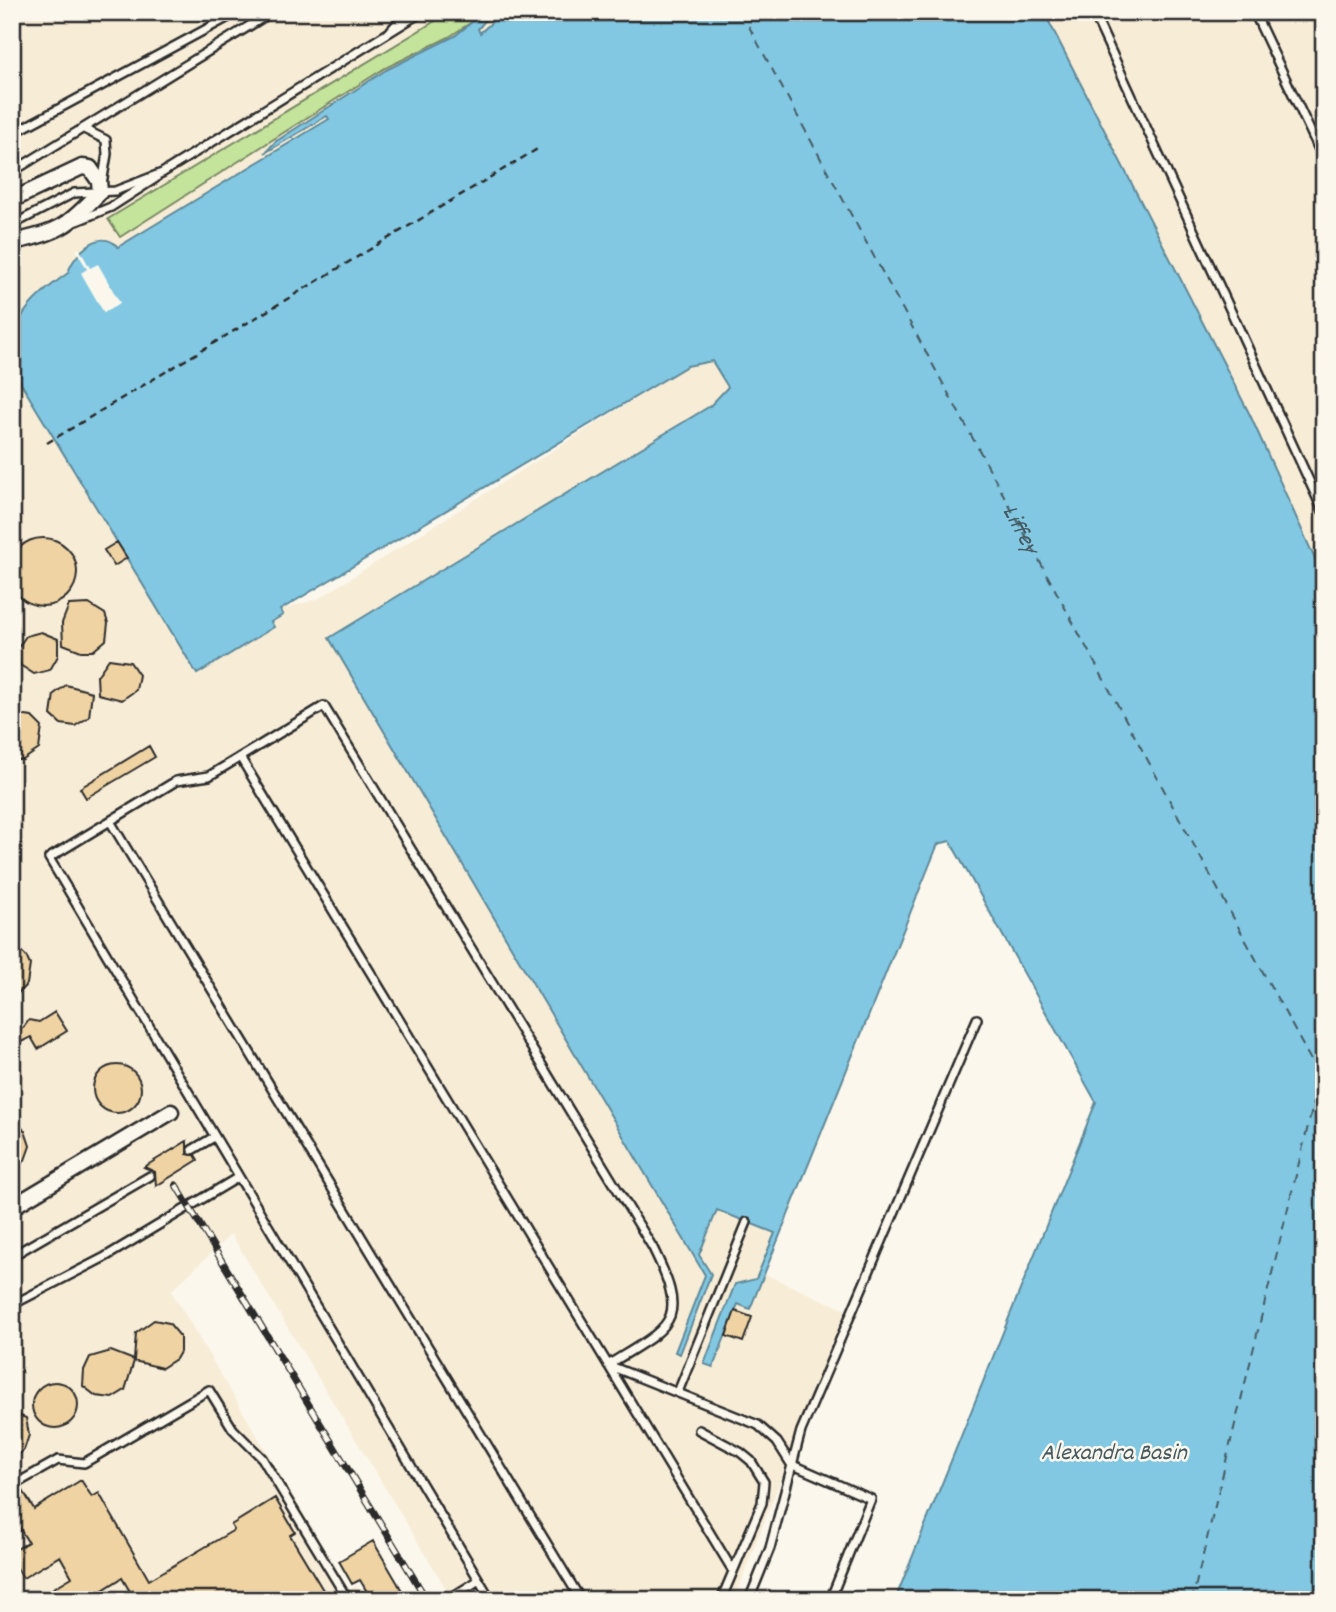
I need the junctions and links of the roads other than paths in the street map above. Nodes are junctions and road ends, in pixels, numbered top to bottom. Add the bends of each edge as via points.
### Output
1 (238, 12) edge
2 (407, 12) edge
3 (422, 12) edge
4 (1093, 12) edge
5 (1254, 12) edge
6 (270, 14) edge
7 (388, 33) junction
8 (84, 130) junction
9 (12, 134) edge
10 (1324, 160) edge
11 (12, 172) edge
12 (162, 173) junction
13 (100, 192) junction
14 (12, 200) edge
15 (70, 224) junction
16 (12, 225) edge
17 (12, 242) edge
18 (1324, 513) edge
19 (240, 757) junction
20 (110, 821) junction
21 (977, 1019) dead end
22 (171, 1112) dead end
23 (214, 1137) junction
24 (192, 1150) dead end
25 (150, 1176) dead end
26 (237, 1178) junction
27 (12, 1207) edge
28 (747, 1222) dead end
29 (12, 1256) edge
30 (12, 1305) edge
31 (608, 1365) junction
32 (678, 1392) junction
33 (699, 1430) dead end
34 (791, 1464) junction
35 (12, 1486) edge
36 (733, 1571) junction
37 (479, 1580) junction
38 (348, 1600) edge
39 (447, 1600) edge
40 (491, 1600) edge
41 (581, 1600) edge
42 (721, 1600) edge
43 (749, 1600) edge
44 (830, 1600) edge

1 - 9 lane
2 - 7 lane
3 - 7 lane
4 - 18 lane
5 - 10 lane
6 - 8 lane
7 - 12 lane
8 - 11 lane
8 - 13 lane via 106,140
12 - 13 lane
12 - 15 lane via 110,207
13 - 14 street via 95,173 82,167
13 - 15 street
13 - 16 lane via 74,193
15 - 17 street via 44,236
19 - 20 lane via 209,776 176,781
19 - 31 lane
19 - 31 lane via 324,706 646,1236 670,1282 671,1318 662,1332
20 - 23 lane via 49,858
20 - 41 lane
21 - 34 lane
22 - 27 street
23 - 24 lane
23 - 26 lane
25 - 29 lane
26 - 30 lane via 105,1257
26 - 37 lane
28 - 32 lane
31 - 32 lane
31 - 36 lane
32 - 34 lane via 758,1425 777,1442
33 - 36 lane via 740,1452 764,1482 762,1503
34 - 43 lane via 769,1548
34 - 44 lane via 871,1499
35 - 38 lane via 58,1460 84,1463 209,1390 233,1429 262,1458
36 - 42 lane
37 - 39 lane
37 - 40 lane

